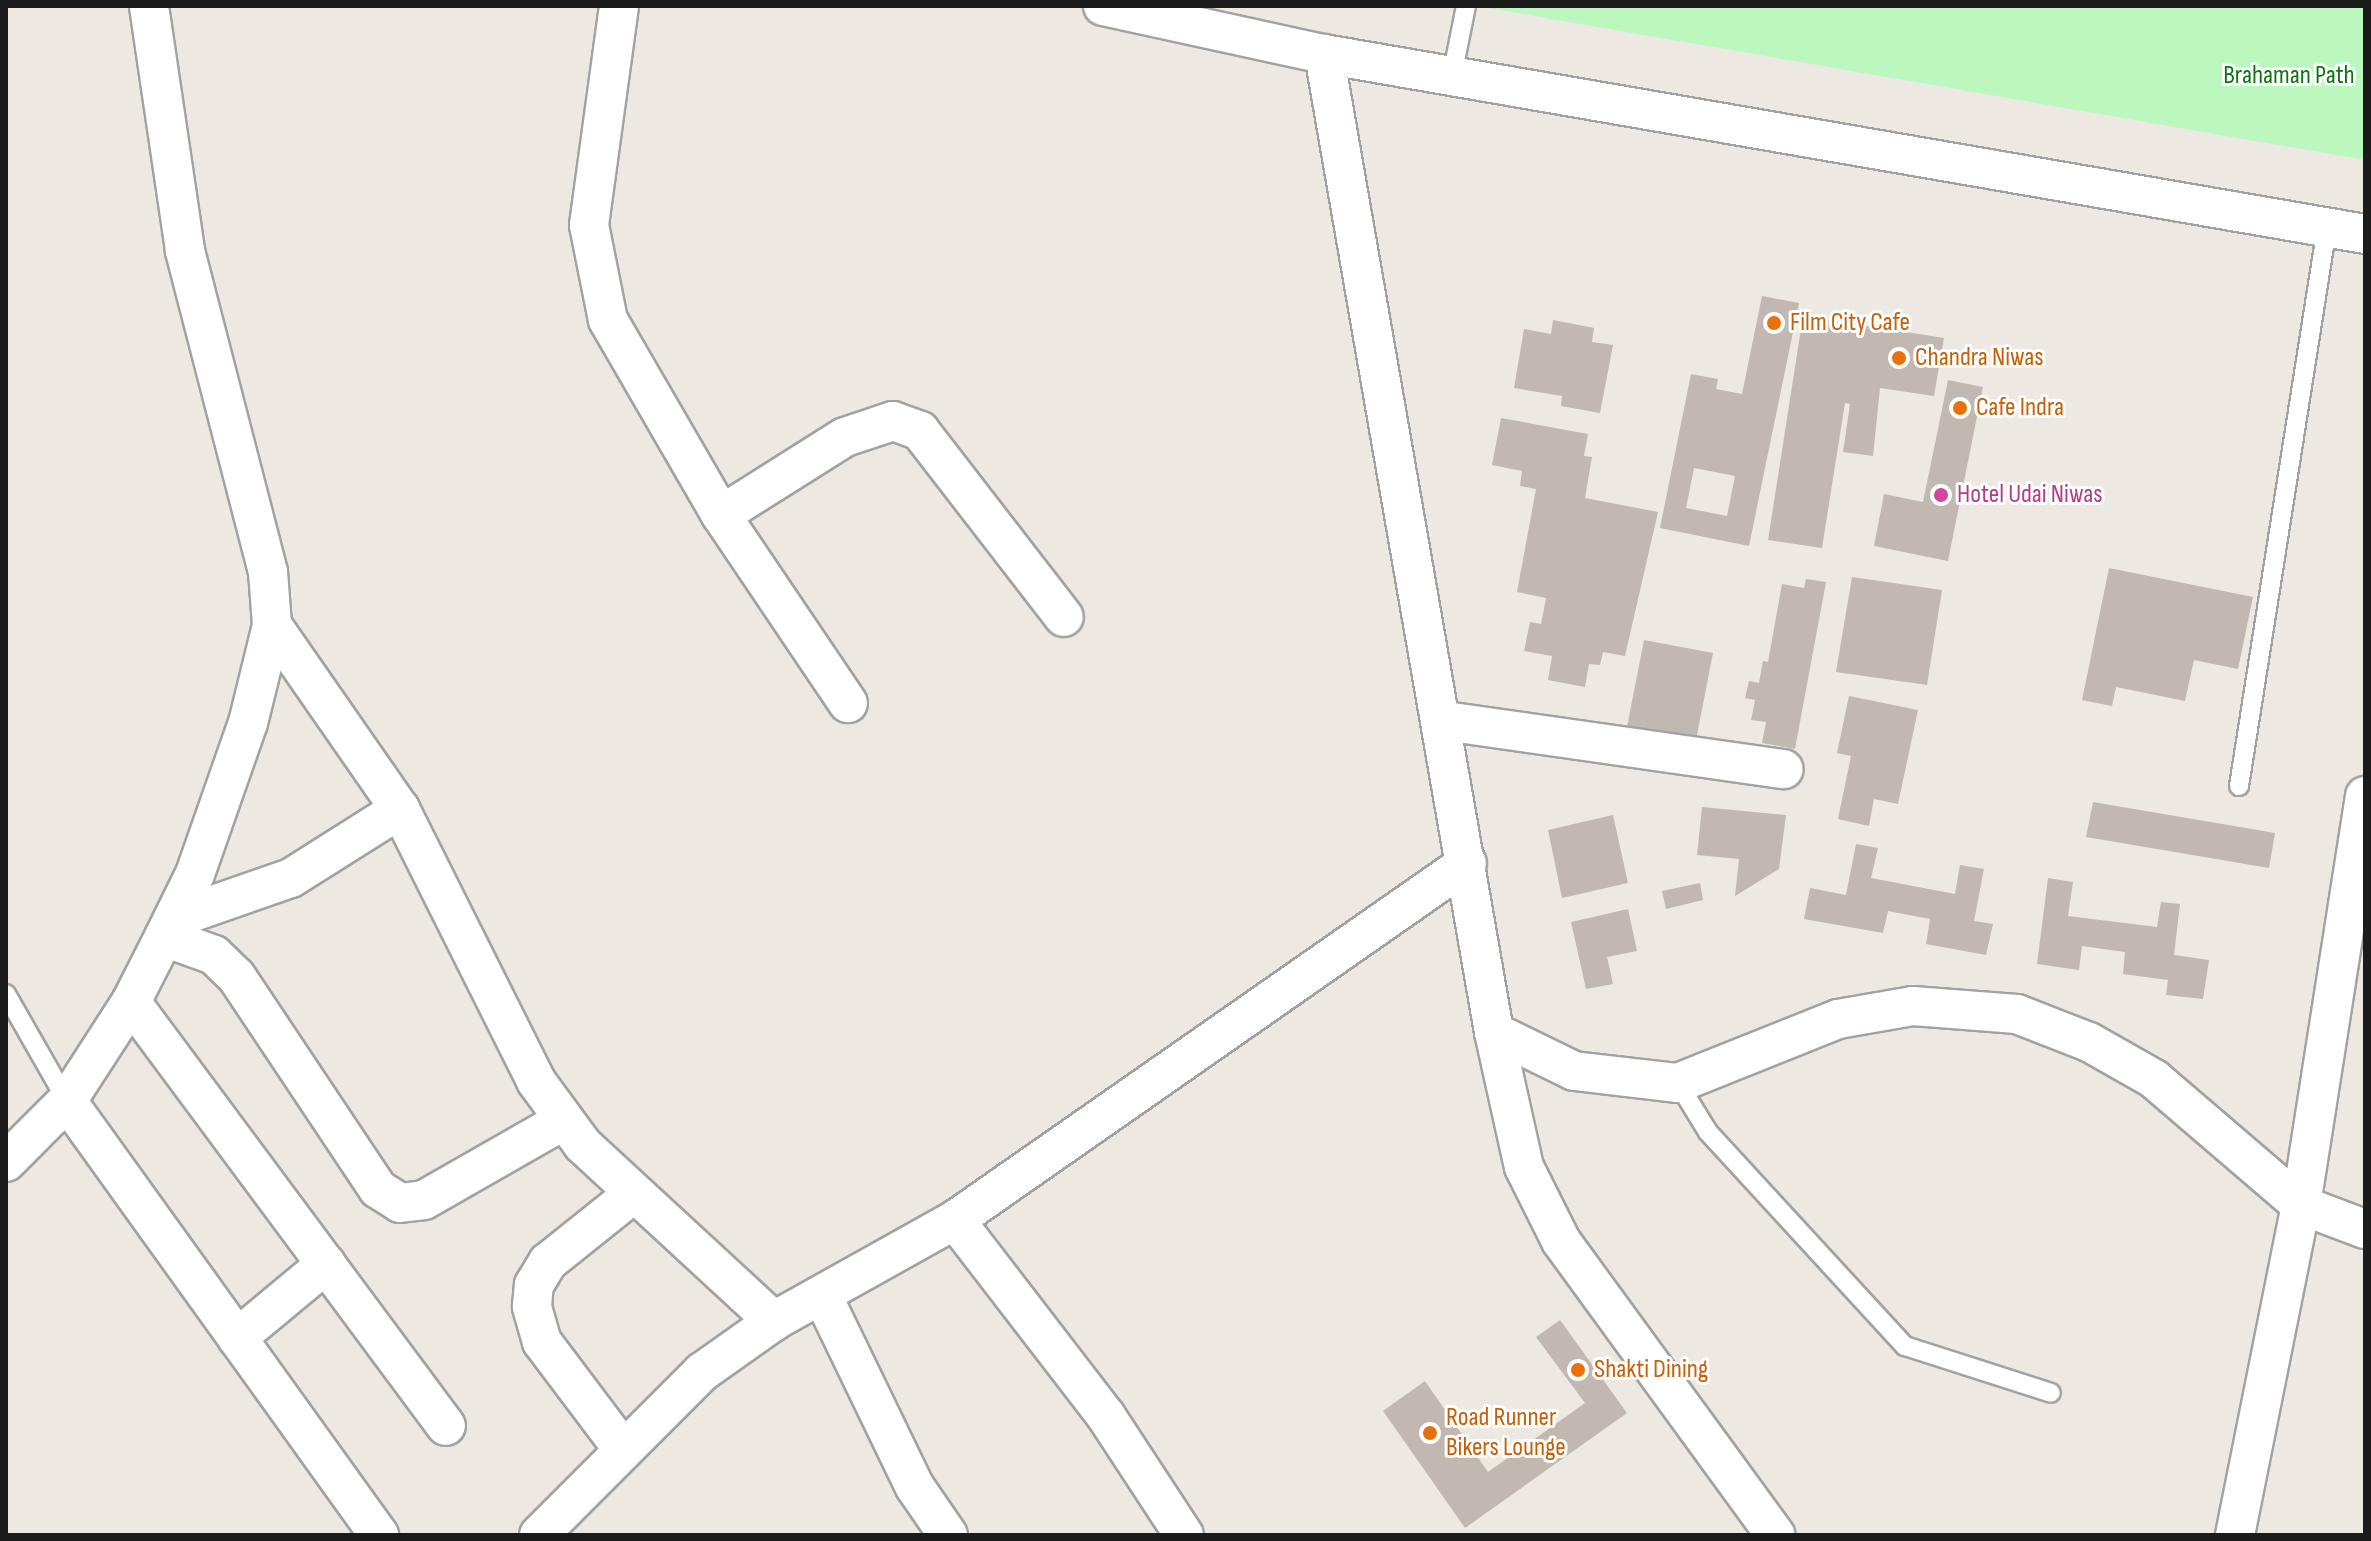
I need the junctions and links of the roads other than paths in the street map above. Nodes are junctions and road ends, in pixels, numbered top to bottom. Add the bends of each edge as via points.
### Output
1 (149, 6) edge
2 (619, 6) edge
3 (1103, 6) edge
4 (1466, 6) edge
5 (1324, 54) junction
6 (1452, 76) junction
7 (2327, 227) junction
8 (2365, 234) edge
9 (721, 515) junction
10 (1064, 617) dead end
11 (272, 625) junction
12 (848, 703) dead end
13 (1445, 721) junction
14 (1784, 769) dead end
15 (2239, 786) dead end
16 (2365, 796) edge
17 (400, 809) junction
18 (1467, 863) junction
19 (168, 928) junction
20 (6, 994) edge
21 (131, 1002) junction
22 (1494, 1032) junction
23 (1678, 1083) junction
24 (67, 1101) junction
25 (564, 1120) junction
26 (6, 1162) edge
27 (634, 1193) junction
28 (2301, 1205) junction
29 (955, 1220) junction
30 (2365, 1229) edge
31 (326, 1264) junction
32 (823, 1297) junction
33 (774, 1321) junction
34 (237, 1338) junction
35 (2051, 1393) dead end
36 (446, 1426) dead end
37 (622, 1448) junction
38 (379, 1535) edge
39 (539, 1535) edge
40 (948, 1535) edge
41 (1184, 1535) edge
42 (1775, 1535) edge
43 (2235, 1535) edge

1 - 11 street via 185,250 268,572
2 - 9 street via 589,225 596,281 608,320
3 - 5 street
4 - 6 lane
5 - 6 street
5 - 13 street
6 - 7 street
7 - 8 street
7 - 15 lane
9 - 10 street via 845,437 893,421 920,431
9 - 12 street
11 - 17 street
11 - 19 street via 248,723 195,874
13 - 14 street
13 - 18 street
16 - 28 street
17 - 19 street via 291,878
17 - 25 street via 536,1081
18 - 22 street
18 - 29 street
19 - 21 street
19 - 25 street via 214,955 236,976 378,1189 400,1203 424,1200
20 - 24 lane
21 - 24 street
21 - 31 street
22 - 23 street via 1574,1071
22 - 42 street via 1524,1167 1561,1241
23 - 28 street via 1838,1019 1913,1006 2017,1014 2089,1042 2154,1079
23 - 35 lane via 1708,1132 1905,1346
24 - 26 street
24 - 34 street
25 - 27 street
27 - 33 street
27 - 37 street via 548,1262 534,1285 532,1306 542,1342
28 - 30 street
28 - 43 street
29 - 32 street
29 - 41 street via 1106,1416
31 - 34 street
31 - 36 street
32 - 33 street
32 - 40 street via 915,1487
33 - 37 street via 702,1372
34 - 38 street
37 - 39 street

